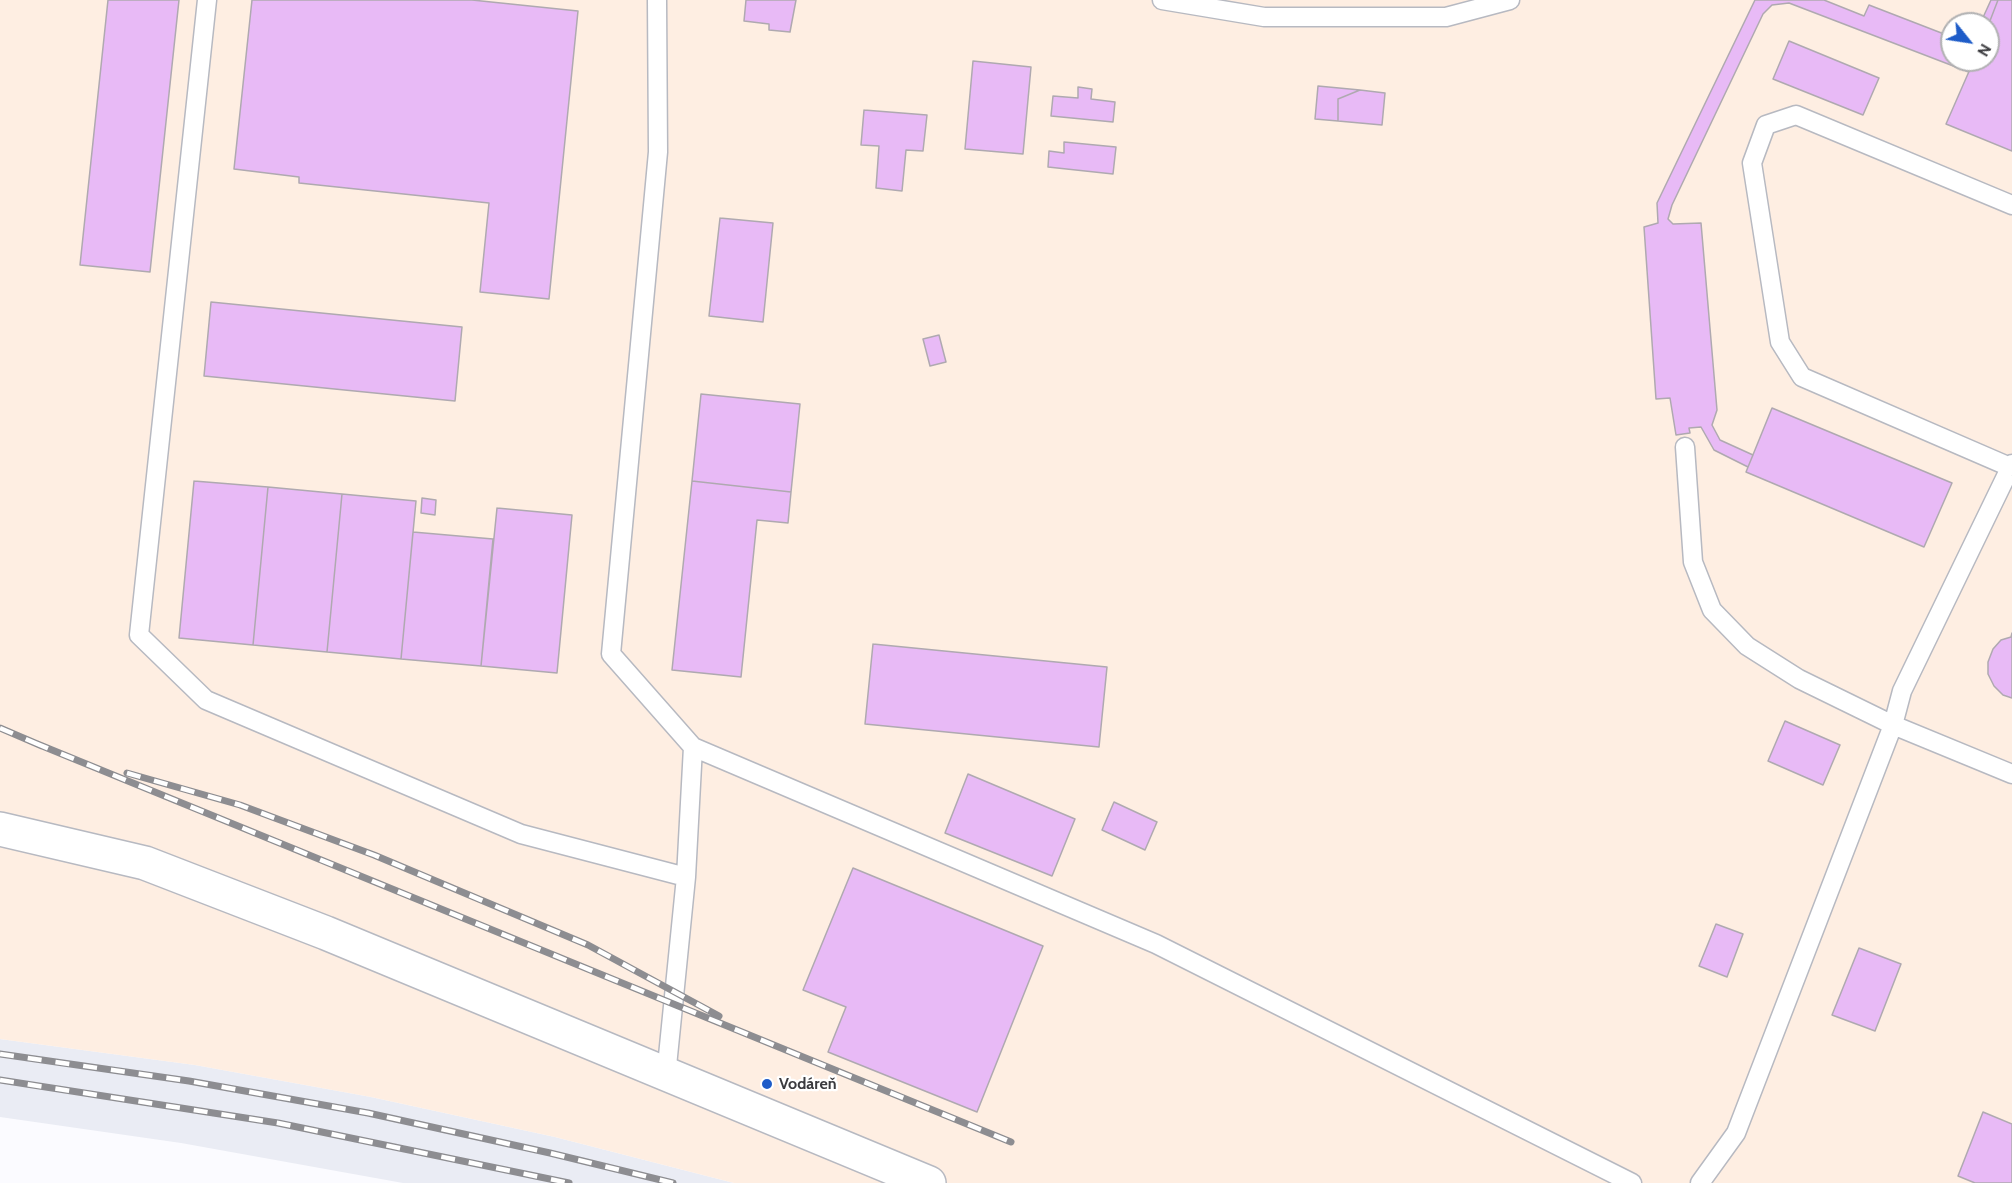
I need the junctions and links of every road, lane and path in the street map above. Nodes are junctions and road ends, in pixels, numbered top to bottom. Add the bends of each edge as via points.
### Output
1 (207, 0) edge
2 (657, 0) edge
3 (1162, 0) edge
4 (1510, 0) edge
5 (2012, 205) edge
6 (1685, 447) dead end
7 (2011, 466) edge
8 (1893, 725) junction
9 (693, 747) junction
10 (2012, 774) edge
11 (0, 829) edge
12 (686, 877) junction
13 (666, 1076) junction
14 (929, 1183) edge
15 (1632, 1183) edge
16 (1700, 1183) edge

1 - 12 lane via 139,635 206,700 521,834
2 - 9 lane via 658,152 611,654
3 - 4 lane via 1264,17 1446,17
5 - 7 lane via 1796,115 1766,125 1752,163 1780,342 1802,377
6 - 8 lane via 1693,562 1712,610 1747,646 1790,674
7 - 8 lane via 1902,691
8 - 10 lane
8 - 16 lane via 1736,1133
9 - 12 lane
9 - 15 lane via 1155,944
11 - 13 street via 145,863 326,933
12 - 13 lane
13 - 14 street

